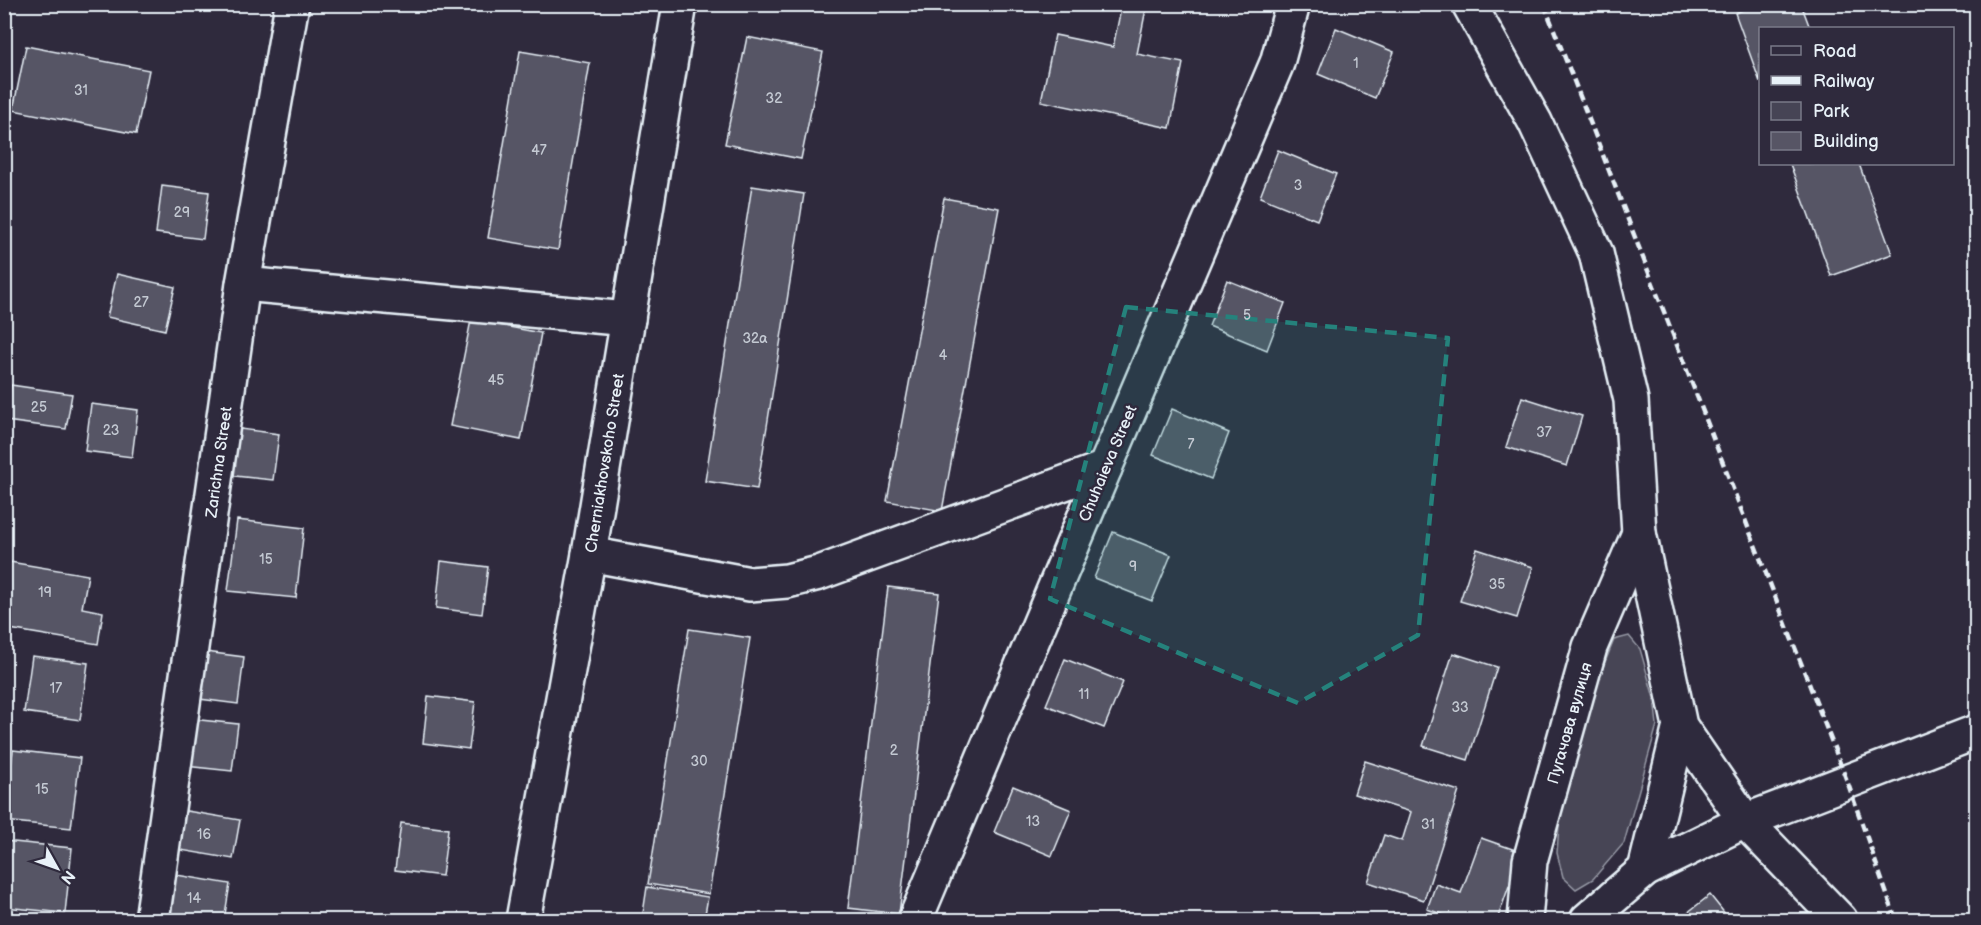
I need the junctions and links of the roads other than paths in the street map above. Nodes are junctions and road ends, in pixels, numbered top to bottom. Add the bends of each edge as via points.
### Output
1 (292, 4) edge
2 (680, 4) edge
3 (1293, 4) edge
4 (1469, 4) edge
5 (243, 284) junction
6 (628, 319) junction
7 (1105, 468) junction
8 (1639, 533) junction
9 (589, 554) junction
10 (1680, 726) junction
11 (1977, 732) edge
12 (1745, 821) junction
13 (1645, 870) junction
14 (152, 921) edge
15 (523, 921) edge
16 (915, 921) edge
17 (1525, 921) edge
18 (1587, 921) edge
19 (1840, 921) edge

1 - 5 street, Zarichna Street
2 - 6 street, Cherniakhovskoho Street
3 - 7 street, Chuhaieva Street via 1277,63
4 - 8 street via 1535,122 1596,253 1631,400
5 - 6 street
5 - 14 street, Zarichna Street
6 - 9 street, Cherniakhovskoho Street
7 - 9 street via 819,573 787,581 750,584
7 - 16 street, Chuhaieva Street
8 - 10 street
8 - 17 street, Пугачова вулиця via 1590,647 1530,861
9 - 15 street, Cherniakhovskoho Street
10 - 12 street
10 - 13 street
11 - 12 street
12 - 13 street
12 - 19 street
13 - 18 street

